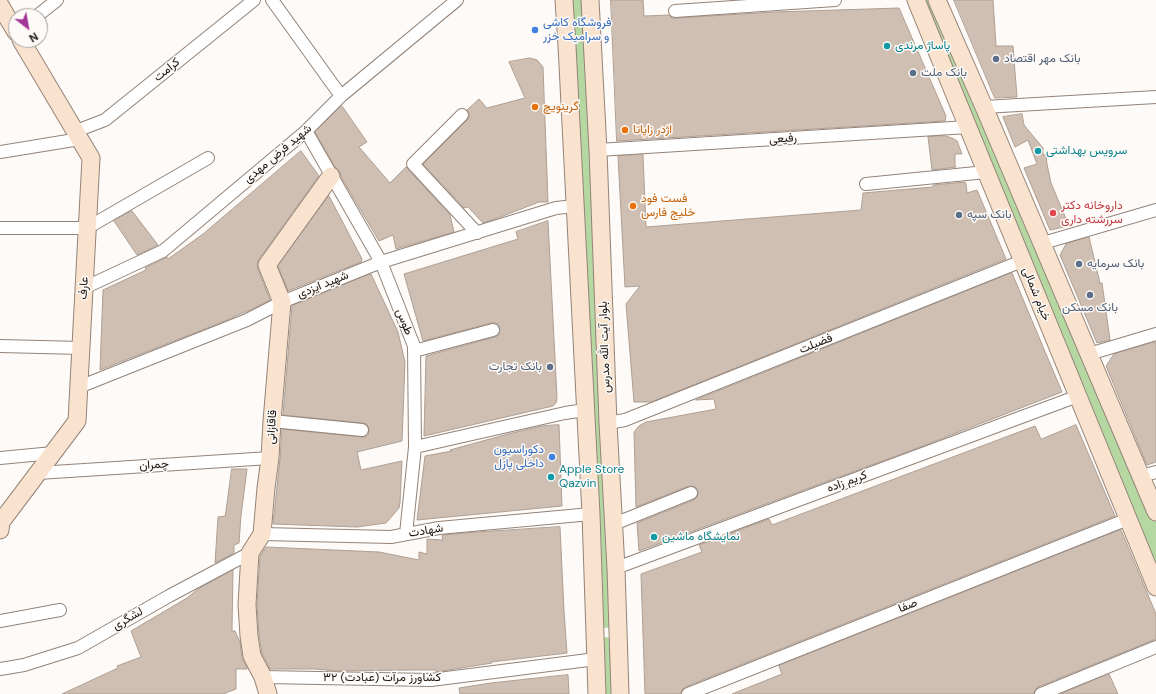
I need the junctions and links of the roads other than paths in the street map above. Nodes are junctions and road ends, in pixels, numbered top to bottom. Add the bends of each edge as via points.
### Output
1 (58, 0) edge
2 (254, 0) edge
3 (272, 0) edge
4 (457, 0) edge
5 (590, 0) edge
6 (835, 0) edge
7 (916, 0) edge
8 (937, 0) edge
9 (0, 5) edge
10 (564, 5) edge
11 (48, 8) edge
12 (675, 11) dead end
13 (8, 26) edge
14 (26, 48) edge
15 (341, 96) junction
16 (1156, 97) edge
17 (984, 106) junction
18 (462, 115) dead end
19 (968, 127) junction
20 (306, 131) junction
21 (78, 135) junction
22 (598, 150) junction
23 (0, 152) edge
24 (208, 158) dead end
25 (986, 172) junction
26 (331, 176) junction
27 (866, 184) dead end
28 (575, 206) junction
29 (1156, 210) edge
30 (600, 227) junction
31 (0, 228) edge
32 (88, 228) junction
33 (477, 233) junction
34 (577, 237) junction
35 (1042, 243) junction
36 (1022, 261) junction
37 (381, 262) junction
38 (84, 288) junction
39 (282, 302) junction
40 (493, 330) dead end
41 (1156, 334) edge
42 (0, 346) edge
43 (81, 348) junction
44 (414, 351) junction
45 (1089, 354) junction
46 (79, 386) junction
47 (1078, 396) junction
48 (585, 410) junction
49 (272, 421) junction
50 (608, 423) junction
51 (362, 430) dead end
52 (415, 447) junction
53 (52, 453) junction
54 (0, 458) edge
55 (270, 458) junction
56 (38, 473) junction
57 (1148, 474) edge
58 (691, 493) dead end
59 (1156, 512) edge
60 (591, 514) junction
61 (1128, 519) junction
62 (614, 524) junction
63 (0, 525) edge
64 (262, 534) junction
65 (406, 534) junction
66 (250, 553) junction
67 (616, 568) junction
68 (1156, 587) edge
69 (60, 610) dead end
70 (0, 621) edge
71 (618, 625) junction
72 (595, 632) junction
73 (618, 642) junction
74 (1156, 647) edge
75 (596, 659) junction
76 (0, 668) edge
77 (266, 690) edge
78 (597, 694) edge
79 (620, 694) edge
80 (688, 694) edge
81 (1041, 694) edge

1 - 11 street
2 - 21 street, کرامت via 105,120
3 - 15 street
4 - 15 street, شهید فرض مهدی
5 - 22 main road, بلوار آیت الله مدرس
6 - 12 street
7 - 19 main road, خیام شمالی
8 - 17 main road
9 - 13 main road
10 - 28 main road, بلوار آیت الله مدرس
14 - 21 main road, عارف
15 - 20 street, شهید فرض مهدی
16 - 17 street
17 - 35 main road
18 - 33 street via 413,164
19 - 22 street, رفیعی
19 - 25 main road, خیام شمالی
20 - 26 street, طوس
20 - 38 street, شهید فرض مهدی via 163,251
21 - 23 street, کرامت
21 - 32 main road, عارف via 91,158
22 - 30 main road, بلوار آیت الله مدرس
24 - 32 street
25 - 27 street
25 - 36 main road, خیام شمالی
26 - 37 street, طوس
26 - 39 main road, قاقازانی via 267,265
28 - 33 street, شهید ایزدی via 556,208
28 - 34 main road, بلوار آیت الله مدرس
29 - 35 street
30 - 34 main road via 591,246 583,246
30 - 50 main road, بلوار آیت الله مدرس
31 - 32 street
32 - 38 main road, عارف
33 - 37 street, شهید ایزدی
34 - 48 main road, بلوار آیت الله مدرس
35 - 45 main road
36 - 47 main road, خیام شمالی
36 - 50 street, فضیلت via 625,420
37 - 39 street, شهید ایزدی
37 - 44 street, طوس
38 - 43 main road, عارف
39 - 46 street, شهید ایزدی via 247,320
39 - 49 main road, قاقازانی
40 - 44 street
41 - 45 street
42 - 43 street
43 - 46 main road, عارف
44 - 52 street, طوس
45 - 57 main road
46 - 53 main road, عارف via 77,421
47 - 61 main road, خیام شمالی
47 - 67 street, کریم زاده
48 - 52 street
48 - 60 main road, بلوار آیت الله مدرس
49 - 51 street
49 - 55 main road, قاقازانی
50 - 62 main road, بلوار آیت الله مدرس
52 - 65 street, طوس
53 - 54 street
53 - 56 main road, عارف
55 - 56 street, چمران
55 - 64 main road, قاقازانی
56 - 63 main road, عارف
57 - 59 main road
58 - 62 street
60 - 65 street, شهادت via 439,528
60 - 72 main road, بلوار آیت الله مدرس
61 - 68 main road, خیام شمالی
61 - 80 street, صفا
62 - 67 main road, بلوار آیت الله مدرس
64 - 65 street, شهادت via 391,537
64 - 66 main road, قاقازانی
66 - 76 street, لشگری via 78,648 24,665
66 - 77 main road, قاقازانی via 247,605 249,636 252,656
67 - 71 main road, بلوار آیت الله مدرس
69 - 70 street
71 - 72 main road via 612,628 600,627
71 - 73 main road, بلوار آیت الله مدرس
72 - 73 main road via 601,637
72 - 75 main road, بلوار آیت الله مدرس
73 - 79 main road, بلوار آیت الله مدرس
74 - 81 street
75 - 77 street, ۳۲ کشاورز مرآت (عبادت) via 431,680
75 - 78 main road, بلوار آیت الله مدرس

